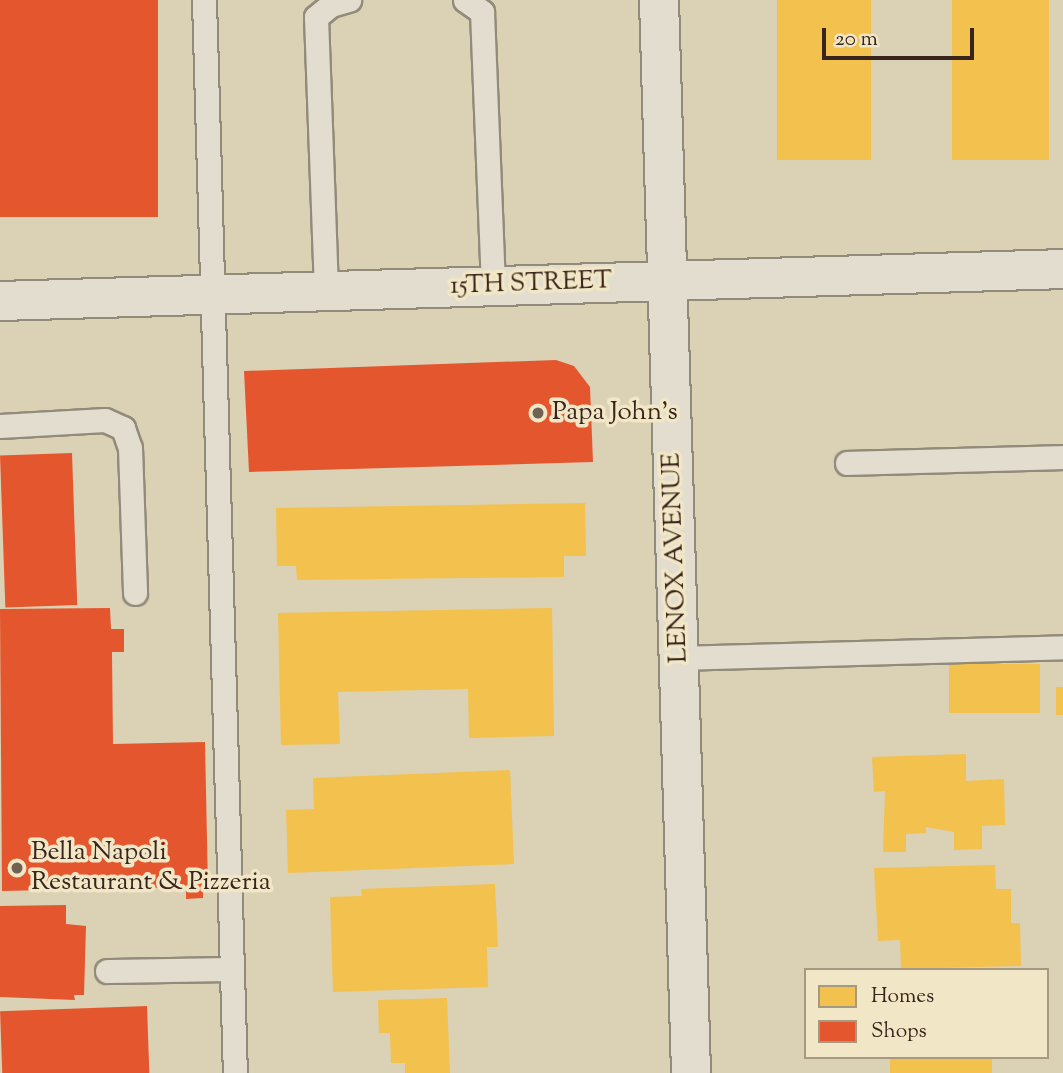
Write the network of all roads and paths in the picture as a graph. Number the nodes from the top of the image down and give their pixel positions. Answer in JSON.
{"nodes":[{"id":1,"x":204,"y":0,"type":"edge"},
{"id":2,"x":349,"y":0,"type":"edge"},
{"id":3,"x":465,"y":0,"type":"edge"},
{"id":4,"x":659,"y":0,"type":"edge"},
{"id":5,"x":1063,"y":269,"type":"edge"},
{"id":6,"x":667,"y":280,"type":"junction"},
{"id":7,"x":493,"y":285,"type":"junction"},
{"id":8,"x":326,"y":290,"type":"junction"},
{"id":9,"x":213,"y":293,"type":"junction"},
{"id":10,"x":0,"y":301,"type":"edge"},
{"id":11,"x":0,"y":426,"type":"edge"},
{"id":12,"x":1063,"y":457,"type":"edge"},
{"id":13,"x":847,"y":463,"type":"dead end"},
{"id":14,"x":135,"y":593,"type":"dead end"},
{"id":15,"x":1063,"y":647,"type":"edge"},
{"id":16,"x":679,"y":658,"type":"junction"},
{"id":17,"x":232,"y":969,"type":"junction"},
{"id":18,"x":107,"y":971,"type":"dead end"},
{"id":19,"x":235,"y":1073,"type":"edge"},
{"id":20,"x":691,"y":1073,"type":"edge"}],
"edges":[{"from":1,"to":9,"type":"lane"},
{"from":2,"to":8,"type":"lane"},
{"from":3,"to":7,"type":"lane"},
{"from":4,"to":6,"type":"street","name":"LENOX AVENUE"},
{"from":5,"to":6,"type":"street","name":"15TH STREET"},
{"from":6,"to":7,"type":"street","name":"15TH STREET"},
{"from":6,"to":16,"type":"street","name":"LENOX AVENUE"},
{"from":7,"to":8,"type":"street","name":"15TH STREET"},
{"from":8,"to":9,"type":"street","name":"15TH STREET"},
{"from":9,"to":10,"type":"street","name":"15TH STREET"},
{"from":9,"to":17,"type":"lane"},
{"from":11,"to":14,"type":"lane"},
{"from":12,"to":13,"type":"lane"},
{"from":15,"to":16,"type":"lane"},
{"from":16,"to":20,"type":"street","name":"LENOX AVENUE"},
{"from":17,"to":18,"type":"lane"},
{"from":17,"to":19,"type":"lane"}]}
